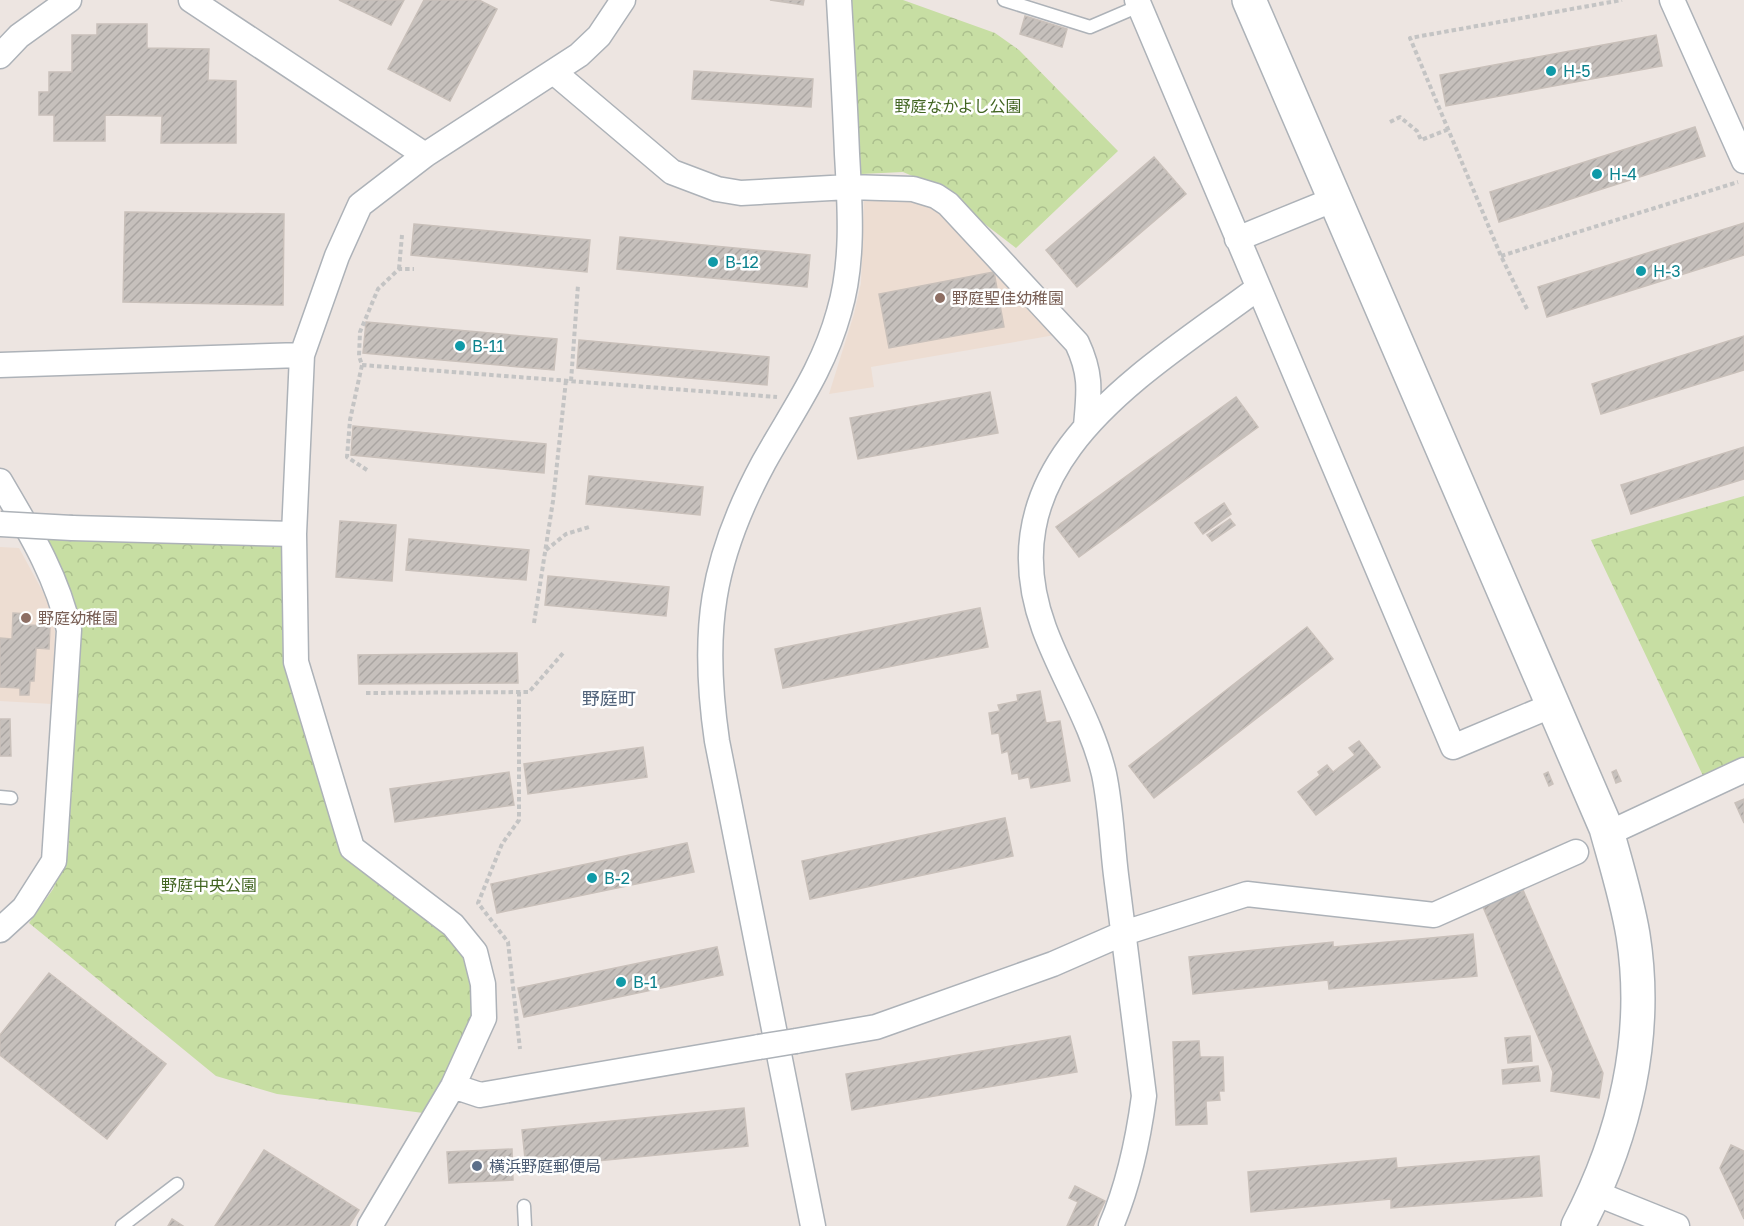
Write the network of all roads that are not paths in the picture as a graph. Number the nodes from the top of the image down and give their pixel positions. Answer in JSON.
{"nodes":[{"id":1,"x":69,"y":0,"type":"edge"},
{"id":2,"x":191,"y":0,"type":"edge"},
{"id":3,"x":623,"y":0,"type":"edge"},
{"id":4,"x":838,"y":0,"type":"edge"},
{"id":5,"x":1004,"y":0,"type":"edge"},
{"id":6,"x":1249,"y":0,"type":"edge"},
{"id":7,"x":1672,"y":0,"type":"edge"},
{"id":8,"x":1138,"y":3,"type":"edge"},
{"id":9,"x":0,"y":56,"type":"edge"},
{"id":10,"x":555,"y":73,"type":"junction"},
{"id":11,"x":425,"y":155,"type":"junction"},
{"id":12,"x":1744,"y":161,"type":"edge"},
{"id":13,"x":849,"y":187,"type":"junction"},
{"id":14,"x":1335,"y":199,"type":"junction"},
{"id":15,"x":1237,"y":239,"type":"junction"},
{"id":16,"x":1258,"y":288,"type":"junction"},
{"id":17,"x":303,"y":355,"type":"junction"},
{"id":18,"x":0,"y":365,"type":"edge"},
{"id":19,"x":1086,"y":426,"type":"junction"},
{"id":20,"x":0,"y":482,"type":"edge"},
{"id":21,"x":0,"y":524,"type":"edge"},
{"id":22,"x":294,"y":534,"type":"junction"},
{"id":23,"x":1553,"y":705,"type":"junction"},
{"id":24,"x":1744,"y":771,"type":"edge"},
{"id":25,"x":1607,"y":834,"type":"junction"},
{"id":26,"x":1576,"y":852,"type":"dead end"},
{"id":27,"x":0,"y":930,"type":"edge"},
{"id":28,"x":1124,"y":933,"type":"junction"},
{"id":29,"x":453,"y":1086,"type":"junction"},
{"id":30,"x":177,"y":1184,"type":"dead end"},
{"id":31,"x":1595,"y":1193,"type":"junction"},
{"id":32,"x":524,"y":1206,"type":"dead end"},
{"id":33,"x":123,"y":1226,"type":"edge"},
{"id":34,"x":370,"y":1226,"type":"edge"},
{"id":35,"x":525,"y":1226,"type":"edge"},
{"id":36,"x":813,"y":1226,"type":"edge"},
{"id":37,"x":1111,"y":1226,"type":"edge"},
{"id":38,"x":1578,"y":1226,"type":"edge"},
{"id":39,"x":1677,"y":1226,"type":"edge"}],
"edges":[{"from":1,"to":9,"type":"street"},
{"from":2,"to":11,"type":"street"},
{"from":3,"to":10,"type":"street"},
{"from":4,"to":13,"type":"street"},
{"from":5,"to":8,"type":"lane"},
{"from":6,"to":14,"type":"street"},
{"from":7,"to":12,"type":"street"},
{"from":8,"to":15,"type":"street"},
{"from":10,"to":11,"type":"street"},
{"from":10,"to":13,"type":"street"},
{"from":11,"to":17,"type":"street"},
{"from":13,"to":19,"type":"street"},
{"from":13,"to":36,"type":"street"},
{"from":14,"to":15,"type":"street"},
{"from":14,"to":23,"type":"street"},
{"from":15,"to":16,"type":"street"},
{"from":16,"to":19,"type":"street"},
{"from":16,"to":23,"type":"street"},
{"from":17,"to":18,"type":"street"},
{"from":17,"to":22,"type":"street"},
{"from":19,"to":28,"type":"street"},
{"from":20,"to":27,"type":"street"},
{"from":21,"to":22,"type":"street","bridge":true},
{"from":22,"to":29,"type":"street"},
{"from":23,"to":25,"type":"street"},
{"from":24,"to":25,"type":"street"},
{"from":25,"to":31,"type":"street"},
{"from":26,"to":28,"type":"street"},
{"from":28,"to":29,"type":"street","bridge":true},
{"from":28,"to":37,"type":"street"},
{"from":29,"to":34,"type":"street"},
{"from":30,"to":33,"type":"lane"},
{"from":31,"to":38,"type":"street"},
{"from":31,"to":39,"type":"street"},
{"from":32,"to":35,"type":"lane"}]}
